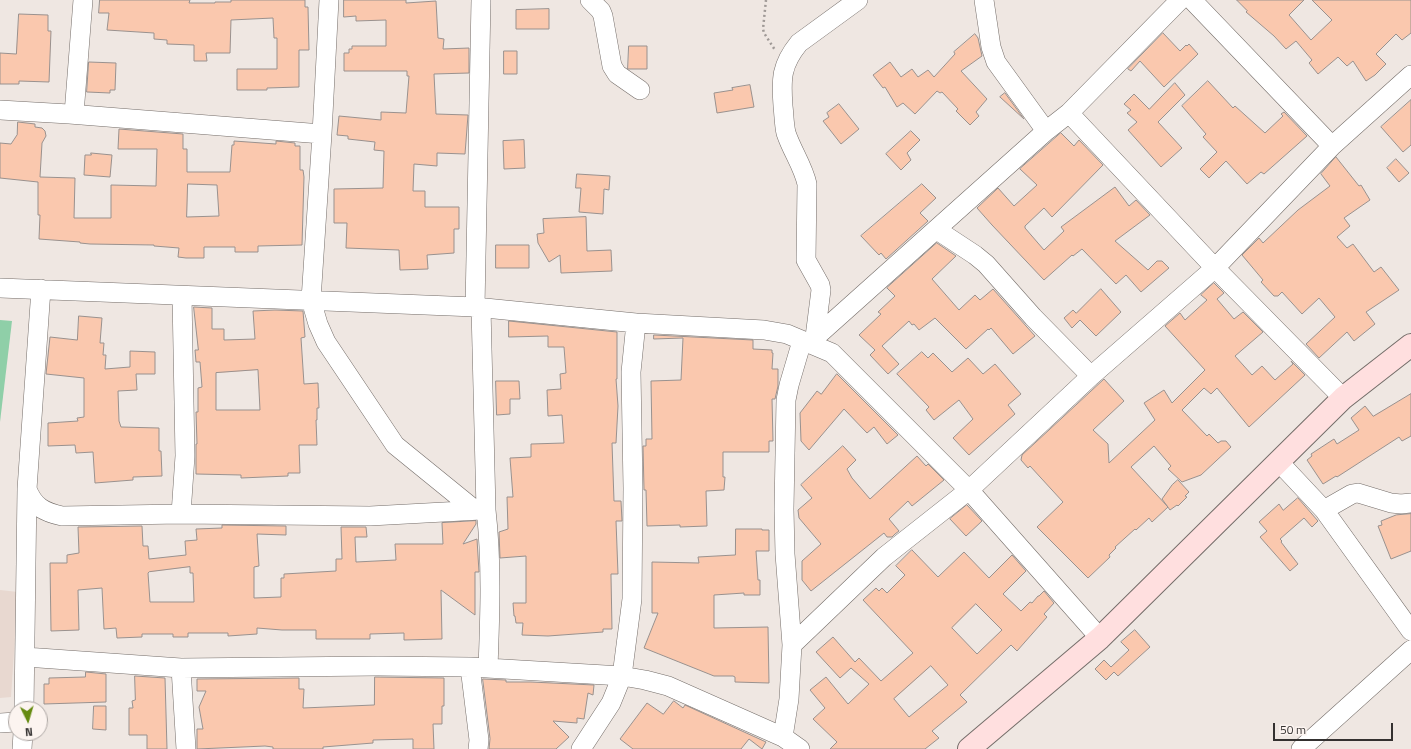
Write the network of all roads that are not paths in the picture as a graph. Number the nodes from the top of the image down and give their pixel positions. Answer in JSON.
{"nodes":[{"id":1,"x":83,"y":0,"type":"edge"},
{"id":2,"x":328,"y":0,"type":"edge"},
{"id":3,"x":481,"y":0,"type":"edge"},
{"id":4,"x":590,"y":0,"type":"edge"},
{"id":5,"x":858,"y":0,"type":"edge"},
{"id":6,"x":984,"y":0,"type":"edge"},
{"id":7,"x":1180,"y":0,"type":"edge"},
{"id":8,"x":1192,"y":0,"type":"edge"},
{"id":9,"x":1411,"y":75,"type":"edge"},
{"id":10,"x":640,"y":90,"type":"dead end"},
{"id":11,"x":0,"y":110,"type":"edge"},
{"id":12,"x":1069,"y":113,"type":"junction"},
{"id":13,"x":74,"y":114,"type":"junction"},
{"id":14,"x":1046,"y":132,"type":"junction"},
{"id":15,"x":322,"y":134,"type":"junction"},
{"id":16,"x":1332,"y":146,"type":"junction"},
{"id":17,"x":937,"y":230,"type":"junction"},
{"id":18,"x":1215,"y":268,"type":"junction"},
{"id":19,"x":0,"y":288,"type":"edge"},
{"id":20,"x":41,"y":290,"type":"junction"},
{"id":21,"x":182,"y":296,"type":"junction"},
{"id":22,"x":311,"y":300,"type":"junction"},
{"id":23,"x":478,"y":307,"type":"junction"},
{"id":24,"x":636,"y":323,"type":"junction"},
{"id":25,"x":809,"y":340,"type":"junction"},
{"id":26,"x":1411,"y":345,"type":"edge"},
{"id":27,"x":1090,"y":376,"type":"junction"},
{"id":28,"x":1343,"y":398,"type":"junction"},
{"id":29,"x":1278,"y":461,"type":"junction"},
{"id":30,"x":27,"y":489,"type":"junction"},
{"id":31,"x":969,"y":490,"type":"junction"},
{"id":32,"x":1411,"y":503,"type":"edge"},
{"id":33,"x":481,"y":510,"type":"junction"},
{"id":34,"x":1324,"y":510,"type":"junction"},
{"id":35,"x":181,"y":514,"type":"junction"},
{"id":36,"x":1411,"y":631,"type":"edge"},
{"id":37,"x":1100,"y":638,"type":"junction"},
{"id":38,"x":792,"y":645,"type":"junction"},
{"id":39,"x":1411,"y":650,"type":"edge"},
{"id":40,"x":25,"y":657,"type":"junction"},
{"id":41,"x":181,"y":668,"type":"junction"},
{"id":42,"x":479,"y":668,"type":"junction"},
{"id":43,"x":622,"y":676,"type":"junction"},
{"id":44,"x":24,"y":701,"type":"edge"},
{"id":45,"x":793,"y":745,"type":"edge"},
{"id":46,"x":186,"y":749,"type":"edge"},
{"id":47,"x":478,"y":749,"type":"edge"},
{"id":48,"x":581,"y":749,"type":"edge"},
{"id":49,"x":969,"y":749,"type":"edge"},
{"id":50,"x":1302,"y":749,"type":"edge"}],
"edges":[{"from":1,"to":13,"type":"street"},
{"from":2,"to":15,"type":"street"},
{"from":3,"to":23,"type":"street"},
{"from":4,"to":10,"type":"street"},
{"from":5,"to":25,"type":"street"},
{"from":6,"to":14,"type":"street"},
{"from":7,"to":12,"type":"street"},
{"from":8,"to":16,"type":"street"},
{"from":9,"to":16,"type":"street"},
{"from":11,"to":13,"type":"street"},
{"from":12,"to":14,"type":"street"},
{"from":12,"to":18,"type":"street"},
{"from":13,"to":15,"type":"street"},
{"from":14,"to":17,"type":"street"},
{"from":15,"to":22,"type":"street"},
{"from":16,"to":18,"type":"street"},
{"from":17,"to":25,"type":"street"},
{"from":17,"to":27,"type":"street"},
{"from":18,"to":27,"type":"street"},
{"from":18,"to":28,"type":"street"},
{"from":19,"to":20,"type":"street"},
{"from":20,"to":21,"type":"street"},
{"from":20,"to":30,"type":"street"},
{"from":21,"to":22,"type":"street"},
{"from":21,"to":35,"type":"street"},
{"from":22,"to":23,"type":"street"},
{"from":22,"to":33,"type":"street"},
{"from":23,"to":24,"type":"street"},
{"from":23,"to":33,"type":"street"},
{"from":24,"to":25,"type":"street"},
{"from":24,"to":43,"type":"street"},
{"from":25,"to":31,"type":"street"},
{"from":25,"to":38,"type":"street"},
{"from":26,"to":28,"type":"main road"},
{"from":27,"to":31,"type":"street"},
{"from":28,"to":29,"type":"main road"},
{"from":29,"to":34,"type":"street"},
{"from":29,"to":37,"type":"main road"},
{"from":30,"to":35,"type":"street"},
{"from":30,"to":40,"type":"street"},
{"from":31,"to":37,"type":"street"},
{"from":31,"to":38,"type":"street"},
{"from":32,"to":34,"type":"street"},
{"from":33,"to":35,"type":"street"},
{"from":33,"to":42,"type":"street"},
{"from":34,"to":36,"type":"street"},
{"from":37,"to":49,"type":"main road"},
{"from":38,"to":45,"type":"street"},
{"from":39,"to":50,"type":"street"},
{"from":40,"to":41,"type":"street"},
{"from":40,"to":44,"type":"street"},
{"from":41,"to":42,"type":"street"},
{"from":41,"to":46,"type":"street"},
{"from":42,"to":43,"type":"street"},
{"from":42,"to":47,"type":"street"},
{"from":43,"to":45,"type":"street"},
{"from":43,"to":48,"type":"street"}]}
